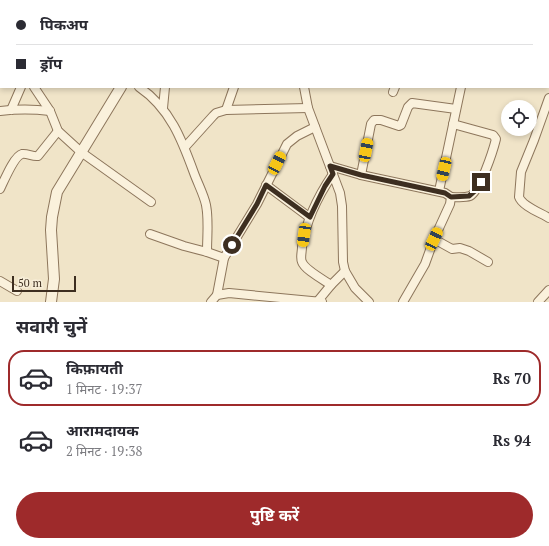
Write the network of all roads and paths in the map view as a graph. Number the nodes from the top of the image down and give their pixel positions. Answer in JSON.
{"nodes":[{"id":1,"x":21,"y":88,"type":"edge"},
{"id":2,"x":35,"y":88,"type":"edge"},
{"id":3,"x":120,"y":88,"type":"edge"},
{"id":4,"x":140,"y":88,"type":"edge"},
{"id":5,"x":165,"y":88,"type":"edge"},
{"id":6,"x":234,"y":88,"type":"edge"},
{"id":7,"x":304,"y":88,"type":"edge"},
{"id":8,"x":461,"y":88,"type":"edge"},
{"id":9,"x":549,"y":98,"type":"edge"},
{"id":10,"x":163,"y":108,"type":"junction"},
{"id":11,"x":308,"y":108,"type":"junction"},
{"id":12,"x":456,"y":109,"type":"junction"},
{"id":13,"x":11,"y":110,"type":"junction"},
{"id":14,"x":226,"y":110,"type":"junction"},
{"id":15,"x":0,"y":111,"type":"edge"},
{"id":16,"x":50,"y":111,"type":"junction"},
{"id":17,"x":453,"y":124,"type":"junction"},
{"id":18,"x":315,"y":127,"type":"junction"},
{"id":19,"x":58,"y":131,"type":"junction"},
{"id":20,"x":185,"y":147,"type":"junction"},
{"id":21,"x":81,"y":152,"type":"junction"},
{"id":22,"x":331,"y":170,"type":"junction"},
{"id":23,"x":361,"y":175,"type":"junction"},
{"id":24,"x":266,"y":185,"type":"junction"},
{"id":25,"x":0,"y":188,"type":"edge"},
{"id":26,"x":439,"y":191,"type":"junction"},
{"id":27,"x":451,"y":197,"type":"junction"},
{"id":28,"x":151,"y":202,"type":"dead end"},
{"id":29,"x":310,"y":217,"type":"junction"},
{"id":30,"x":549,"y":218,"type":"edge"},
{"id":31,"x":150,"y":234,"type":"dead end"},
{"id":32,"x":434,"y":239,"type":"junction"},
{"id":33,"x":207,"y":252,"type":"junction"},
{"id":34,"x":224,"y":258,"type":"junction"},
{"id":35,"x":488,"y":262,"type":"dead end"},
{"id":36,"x":345,"y":271,"type":"junction"},
{"id":37,"x":0,"y":281,"type":"edge"},
{"id":38,"x":331,"y":285,"type":"junction"},
{"id":39,"x":549,"y":290,"type":"edge"},
{"id":40,"x":17,"y":291,"type":"dead end"},
{"id":41,"x":217,"y":295,"type":"junction"},
{"id":42,"x":51,"y":302,"type":"edge"},
{"id":43,"x":211,"y":302,"type":"edge"},
{"id":44,"x":319,"y":302,"type":"edge"},
{"id":45,"x":369,"y":302,"type":"edge"},
{"id":46,"x":403,"y":302,"type":"edge"},
{"id":47,"x":538,"y":302,"type":"edge"}],
"edges":[{"from":1,"to":13,"type":"street"},
{"from":2,"to":16,"type":"street"},
{"from":3,"to":21,"type":"street"},
{"from":4,"to":10,"type":"street"},
{"from":5,"to":10,"type":"street"},
{"from":6,"to":14,"type":"street"},
{"from":7,"to":11,"type":"street"},
{"from":8,"to":12,"type":"street"},
{"from":9,"to":30,"type":"street"},
{"from":10,"to":20,"type":"street"},
{"from":11,"to":14,"type":"street"},
{"from":11,"to":18,"type":"street"},
{"from":12,"to":17,"type":"street"},
{"from":12,"to":23,"type":"street"},
{"from":13,"to":15,"type":"street"},
{"from":13,"to":16,"type":"street"},
{"from":14,"to":20,"type":"street"},
{"from":16,"to":19,"type":"street"},
{"from":17,"to":26,"type":"street"},
{"from":17,"to":27,"type":"street"},
{"from":18,"to":22,"type":"street"},
{"from":18,"to":24,"type":"street"},
{"from":19,"to":21,"type":"street"},
{"from":19,"to":25,"type":"street"},
{"from":20,"to":33,"type":"street"},
{"from":21,"to":28,"type":"street"},
{"from":21,"to":42,"type":"street"},
{"from":22,"to":23,"type":"street"},
{"from":22,"to":29,"type":"street"},
{"from":22,"to":36,"type":"street"},
{"from":23,"to":26,"type":"street"},
{"from":24,"to":29,"type":"street"},
{"from":24,"to":34,"type":"street"},
{"from":26,"to":27,"type":"street"},
{"from":27,"to":32,"type":"street"},
{"from":29,"to":38,"type":"street"},
{"from":31,"to":33,"type":"street"},
{"from":32,"to":35,"type":"street"},
{"from":32,"to":46,"type":"street"},
{"from":33,"to":34,"type":"street"},
{"from":34,"to":41,"type":"street"},
{"from":36,"to":38,"type":"street"},
{"from":36,"to":45,"type":"street"},
{"from":37,"to":40,"type":"street"},
{"from":38,"to":44,"type":"street"},
{"from":39,"to":47,"type":"street"},
{"from":41,"to":43,"type":"street"},
{"from":41,"to":44,"type":"street"}]}
